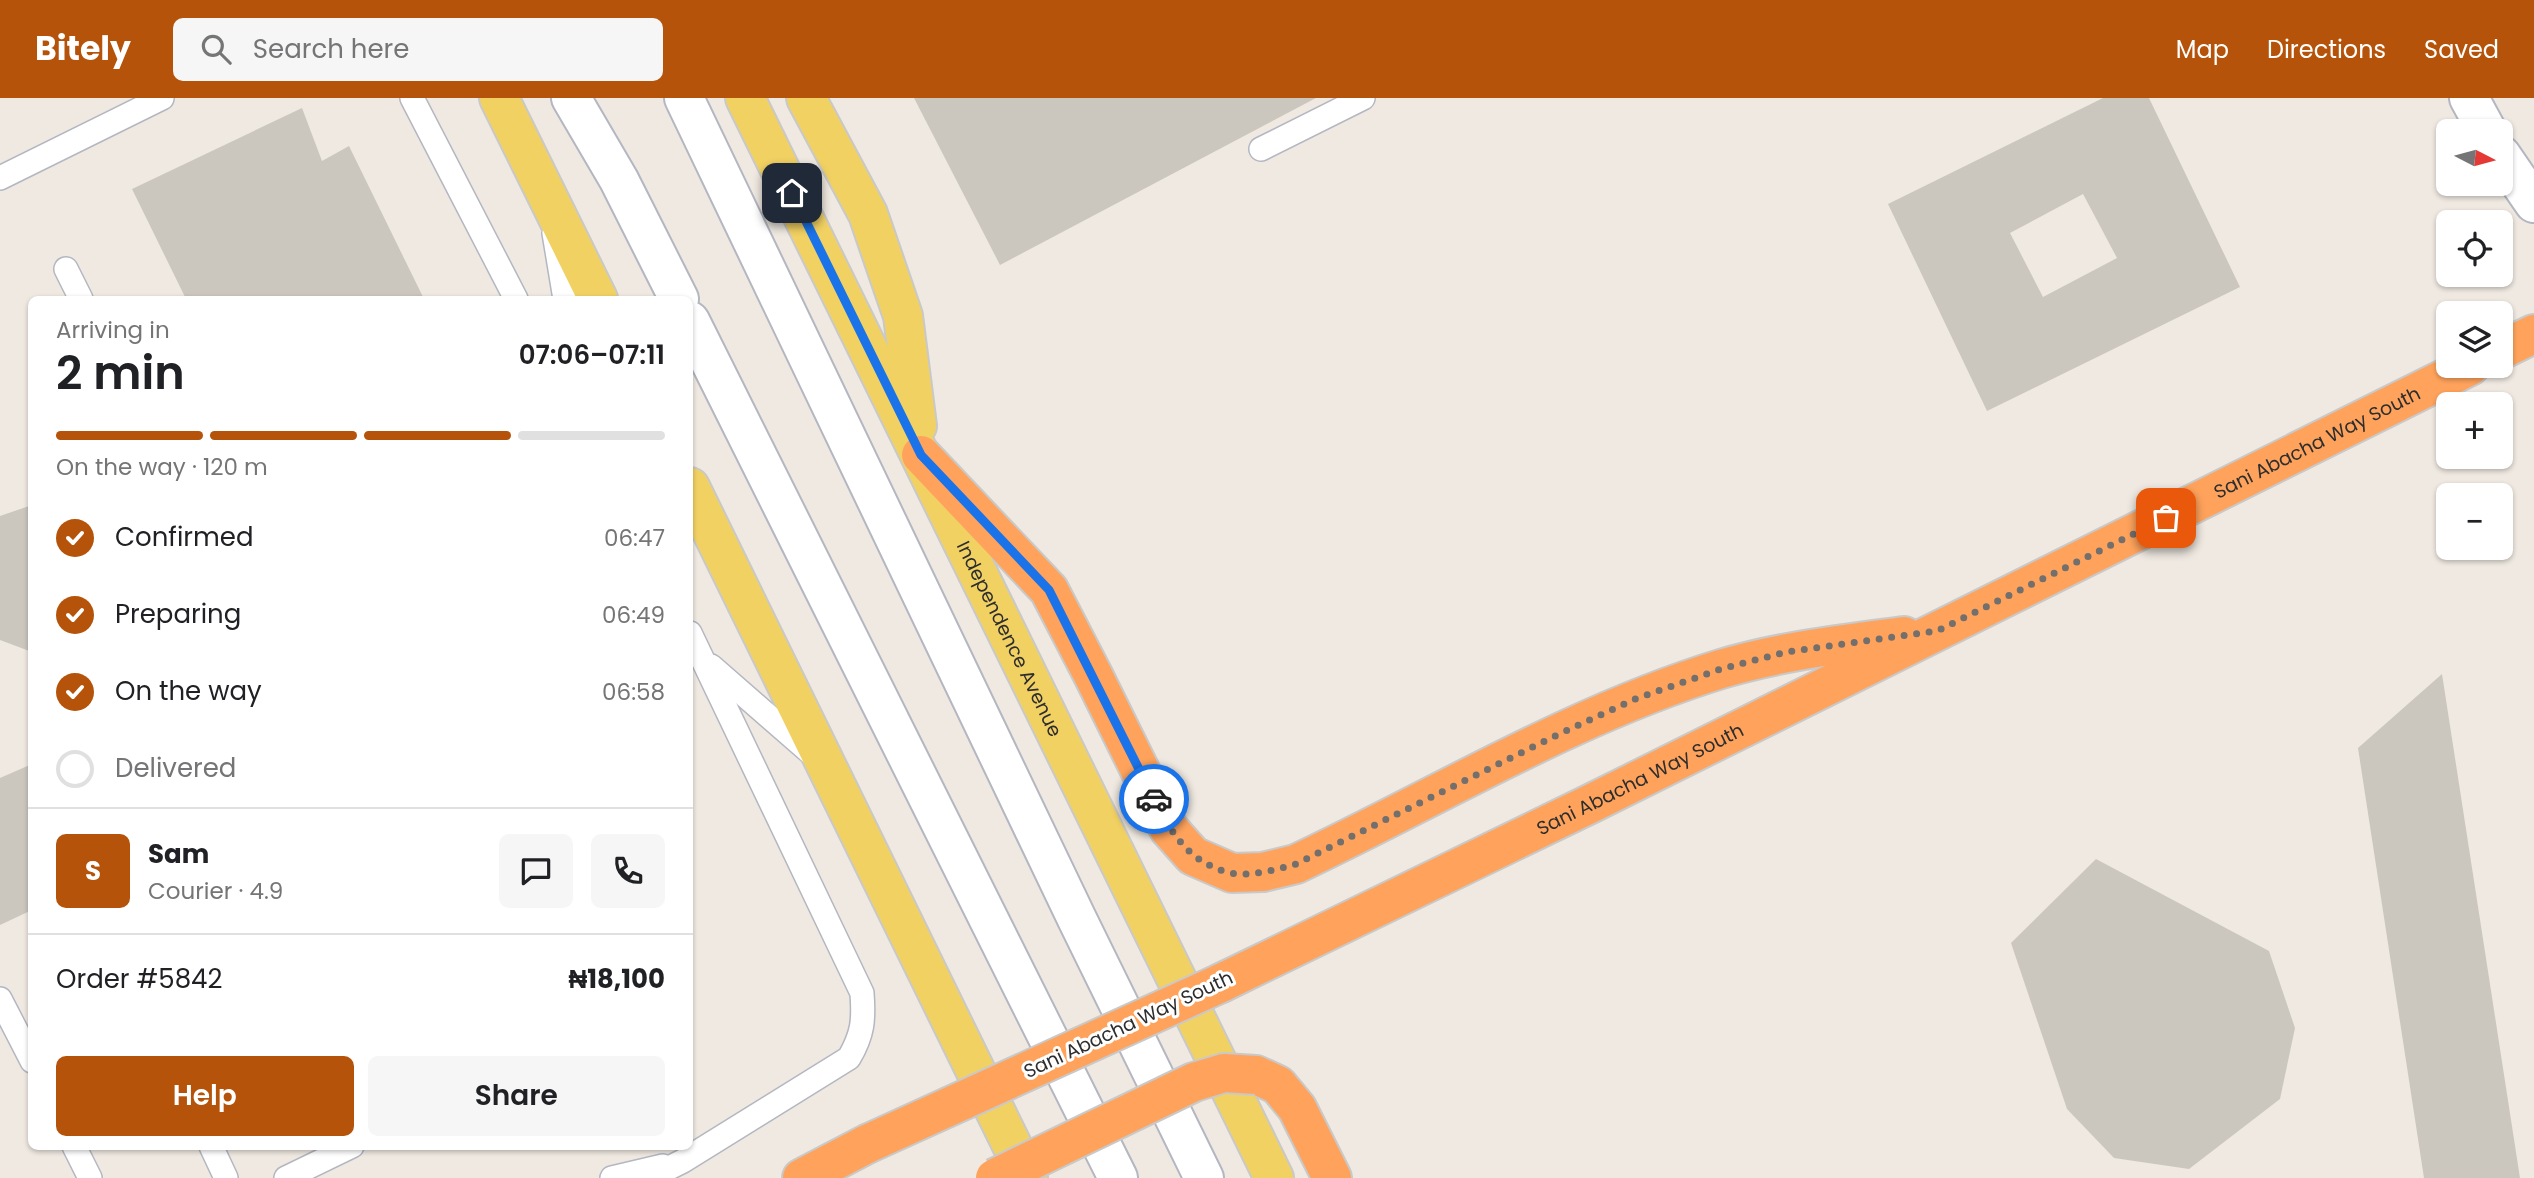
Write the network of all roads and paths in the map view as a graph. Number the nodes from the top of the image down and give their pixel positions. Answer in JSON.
{"nodes":[{"id":1,"x":162,"y":98,"type":"edge"},
{"id":2,"x":412,"y":98,"type":"edge"},
{"id":3,"x":499,"y":98,"type":"edge"},
{"id":4,"x":571,"y":98,"type":"edge"},
{"id":5,"x":684,"y":98,"type":"edge"},
{"id":6,"x":745,"y":98,"type":"edge"},
{"id":7,"x":806,"y":98,"type":"edge"},
{"id":8,"x":1363,"y":98,"type":"edge"},
{"id":9,"x":2469,"y":98,"type":"edge"},
{"id":10,"x":2480,"y":119,"type":"edge"},
{"id":11,"x":1261,"y":149,"type":"dead end"},
{"id":12,"x":2513,"y":172,"type":"edge"},
{"id":13,"x":0,"y":178,"type":"edge"},
{"id":14,"x":548,"y":199,"type":"junction"},
{"id":15,"x":2534,"y":203,"type":"edge"},
{"id":16,"x":66,"y":269,"type":"dead end"},
{"id":17,"x":80,"y":296,"type":"edge"},
{"id":18,"x":514,"y":296,"type":"edge"},
{"id":19,"x":564,"y":296,"type":"edge"},
{"id":20,"x":596,"y":296,"type":"edge"},
{"id":21,"x":677,"y":296,"type":"edge"},
{"id":22,"x":693,"y":327,"type":"edge"},
{"id":23,"x":2534,"y":334,"type":"edge"},
{"id":24,"x":2513,"y":345,"type":"edge"},
{"id":25,"x":2446,"y":378,"type":"edge"},
{"id":26,"x":921,"y":455,"type":"junction"},
{"id":27,"x":693,"y":493,"type":"edge"},
{"id":28,"x":1937,"y":631,"type":"junction"},
{"id":29,"x":693,"y":639,"type":"edge"},
{"id":30,"x":703,"y":659,"type":"junction"},
{"id":31,"x":827,"y":768,"type":"junction"},
{"id":32,"x":0,"y":999,"type":"edge"},
{"id":33,"x":28,"y":1053,"type":"edge"},
{"id":34,"x":76,"y":1150,"type":"edge"},
{"id":35,"x":213,"y":1150,"type":"edge"},
{"id":36,"x":343,"y":1150,"type":"edge"},
{"id":37,"x":683,"y":1161,"type":"junction"},
{"id":38,"x":90,"y":1178,"type":"edge"},
{"id":39,"x":226,"y":1178,"type":"edge"},
{"id":40,"x":286,"y":1178,"type":"edge"},
{"id":41,"x":612,"y":1178,"type":"edge"},
{"id":42,"x":649,"y":1178,"type":"edge"},
{"id":43,"x":802,"y":1178,"type":"edge"},
{"id":44,"x":995,"y":1178,"type":"edge"},
{"id":45,"x":1028,"y":1178,"type":"edge"},
{"id":46,"x":1118,"y":1178,"type":"edge"},
{"id":47,"x":1204,"y":1178,"type":"edge"},
{"id":48,"x":1274,"y":1178,"type":"edge"},
{"id":49,"x":1332,"y":1178,"type":"edge"}],
"edges":[{"from":1,"to":13,"type":"lane"},
{"from":2,"to":18,"type":"lane"},
{"from":3,"to":14,"type":"main road"},
{"from":4,"to":21,"type":"main road"},
{"from":5,"to":47,"type":"main road"},
{"from":6,"to":26,"type":"main road","name":"Independence Avenue"},
{"from":7,"to":26,"type":"main road"},
{"from":8,"to":11,"type":"lane"},
{"from":9,"to":10,"type":"main road"},
{"from":12,"to":15,"type":"main road"},
{"from":14,"to":19,"type":"lane"},
{"from":14,"to":20,"type":"main road"},
{"from":16,"to":17,"type":"lane"},
{"from":22,"to":46,"type":"main road"},
{"from":23,"to":24,"type":"highway"},
{"from":25,"to":28,"type":"highway","name":"Sani Abacha Way South"},
{"from":26,"to":28,"type":"highway"},
{"from":26,"to":48,"type":"main road","name":"Independence Avenue"},
{"from":27,"to":31,"type":"main road"},
{"from":28,"to":43,"type":"highway","name":"Sani Abacha Way South","bridge":true},
{"from":29,"to":30,"type":"lane"},
{"from":30,"to":31,"type":"lane"},
{"from":30,"to":37,"type":"lane"},
{"from":31,"to":45,"type":"main road"},
{"from":32,"to":33,"type":"lane"},
{"from":34,"to":38,"type":"lane"},
{"from":35,"to":39,"type":"lane"},
{"from":36,"to":40,"type":"lane"},
{"from":37,"to":41,"type":"lane"},
{"from":37,"to":42,"type":"lane"},
{"from":44,"to":49,"type":"highway","bridge":true}]}
